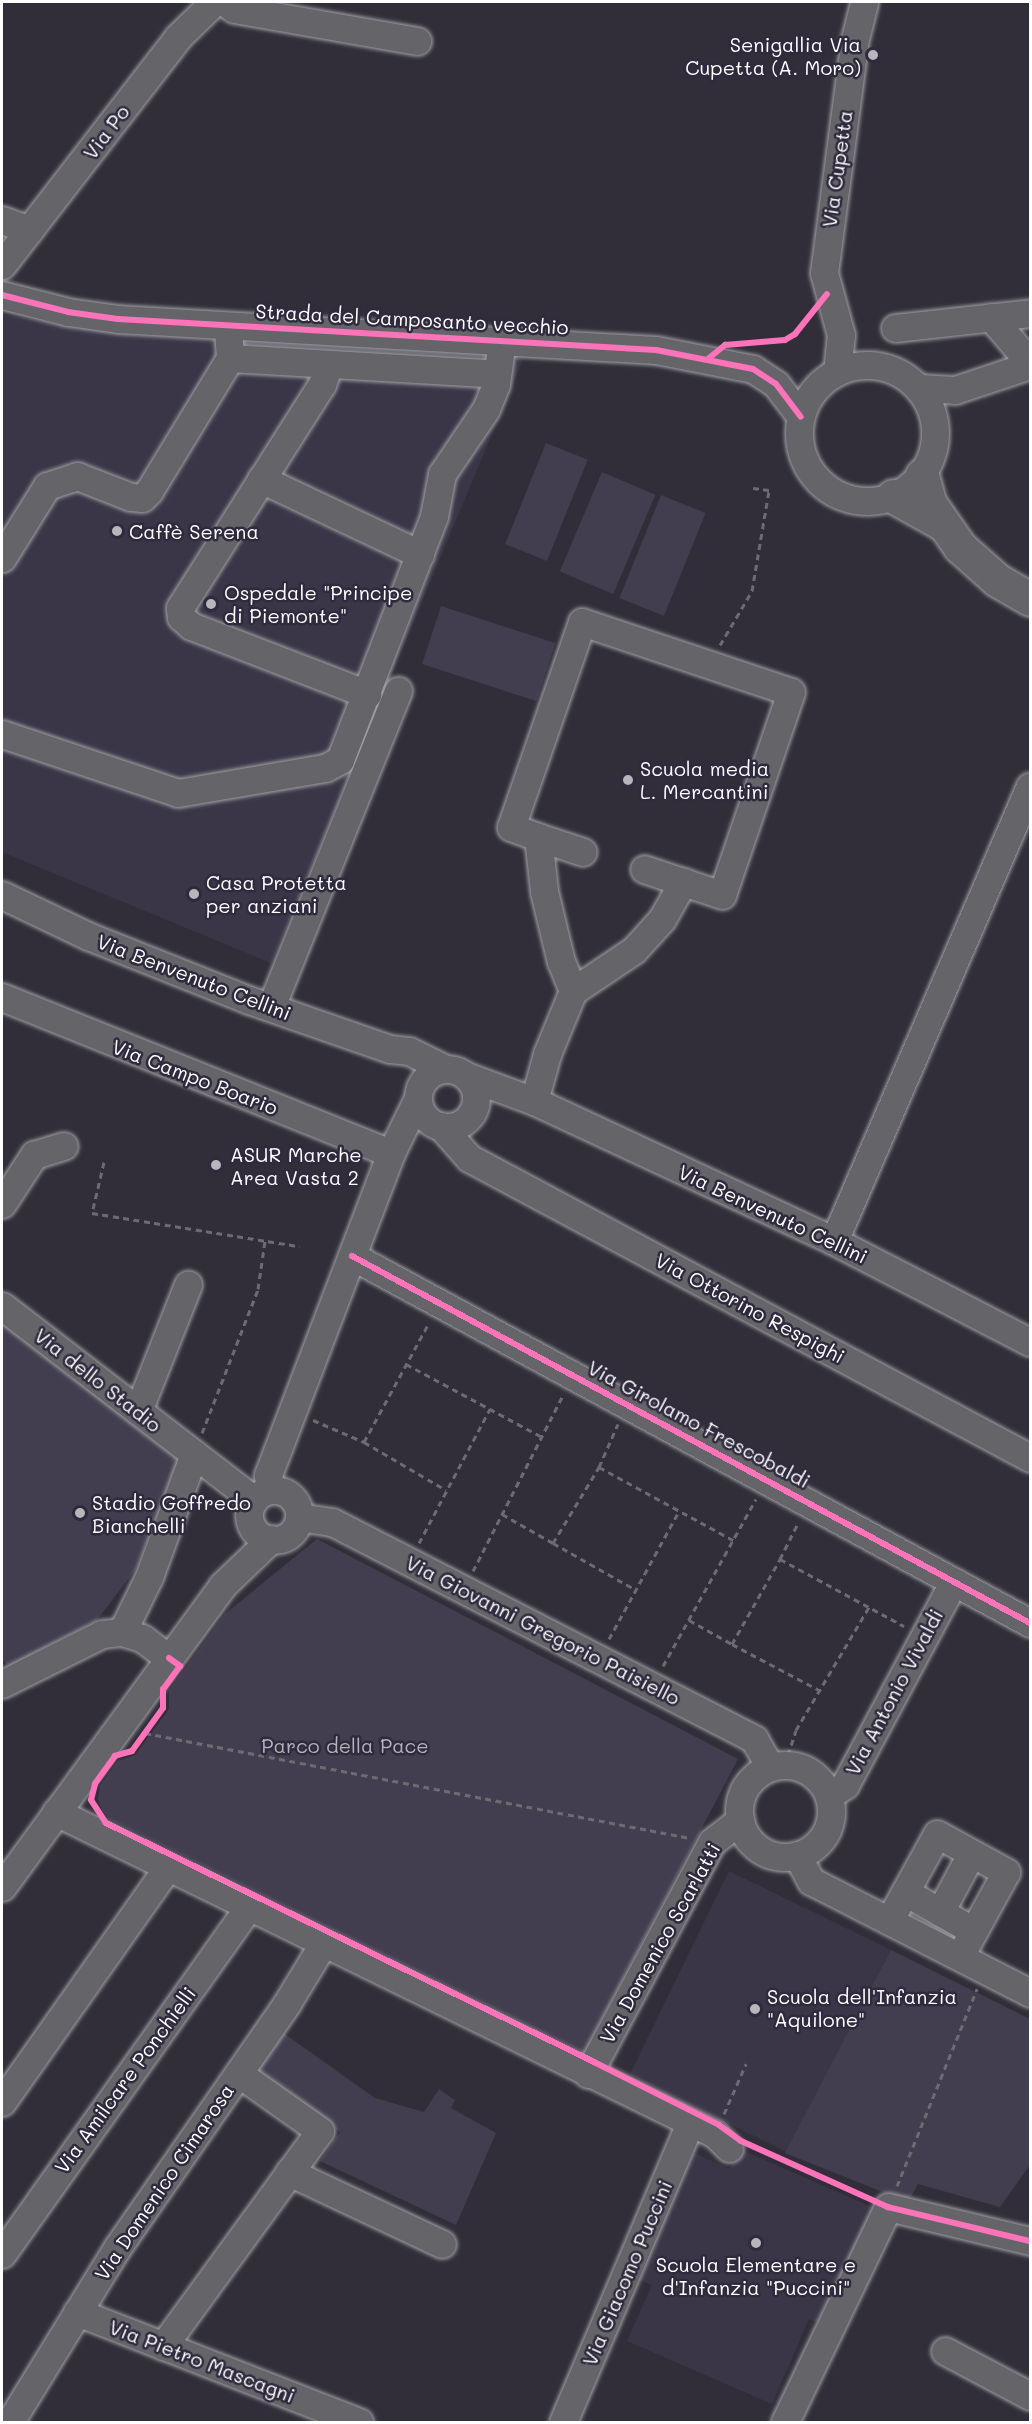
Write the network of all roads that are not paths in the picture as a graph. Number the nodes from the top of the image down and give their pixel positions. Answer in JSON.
{"nodes":[{"id":1,"x":213,"y":2,"type":"edge"},
{"id":2,"x":225,"y":2,"type":"edge"},
{"id":3,"x":864,"y":2,"type":"edge"},
{"id":4,"x":417,"y":41,"type":"dead end"},
{"id":5,"x":2,"y":220,"type":"edge"},
{"id":6,"x":29,"y":230,"type":"junction"},
{"id":7,"x":2,"y":265,"type":"edge"},
{"id":8,"x":2,"y":295,"type":"edge"},
{"id":9,"x":1030,"y":312,"type":"edge"},
{"id":10,"x":991,"y":317,"type":"junction"},
{"id":11,"x":228,"y":326,"type":"junction"},
{"id":12,"x":896,"y":328,"type":"dead end"},
{"id":13,"x":841,"y":335,"type":"junction"},
{"id":14,"x":502,"y":341,"type":"junction"},
{"id":15,"x":230,"y":358,"type":"junction"},
{"id":16,"x":867,"y":364,"type":"junction"},
{"id":17,"x":1030,"y":364,"type":"edge"},
{"id":18,"x":328,"y":367,"type":"junction"},
{"id":19,"x":837,"y":372,"type":"junction"},
{"id":20,"x":497,"y":374,"type":"junction"},
{"id":21,"x":776,"y":384,"type":"junction"},
{"id":22,"x":974,"y":385,"type":"junction"},
{"id":23,"x":919,"y":388,"type":"junction"},
{"id":24,"x":814,"y":390,"type":"junction"},
{"id":25,"x":801,"y":417,"type":"junction"},
{"id":26,"x":935,"y":420,"type":"junction"},
{"id":27,"x":921,"y":475,"type":"junction"},
{"id":28,"x":261,"y":479,"type":"junction"},
{"id":29,"x":893,"y":496,"type":"junction"},
{"id":30,"x":941,"y":523,"type":"junction"},
{"id":31,"x":12,"y":531,"type":"edge"},
{"id":32,"x":420,"y":554,"type":"junction"},
{"id":33,"x":2,"y":558,"type":"edge"},
{"id":34,"x":1030,"y":599,"type":"edge"},
{"id":35,"x":398,"y":691,"type":"dead end"},
{"id":36,"x":367,"y":694,"type":"junction"},
{"id":37,"x":2,"y":734,"type":"edge"},
{"id":38,"x":1030,"y":786,"type":"edge"},
{"id":39,"x":538,"y":837,"type":"junction"},
{"id":40,"x":583,"y":852,"type":"dead end"},
{"id":41,"x":644,"y":868,"type":"dead end"},
{"id":42,"x":683,"y":882,"type":"junction"},
{"id":43,"x":2,"y":895,"type":"edge"},
{"id":44,"x":573,"y":991,"type":"junction"},
{"id":45,"x":2,"y":998,"type":"edge"},
{"id":46,"x":271,"y":1007,"type":"junction"},
{"id":47,"x":390,"y":1049,"type":"junction"},
{"id":48,"x":462,"y":1081,"type":"junction"},
{"id":49,"x":523,"y":1098,"type":"junction"},
{"id":50,"x":433,"y":1112,"type":"junction"},
{"id":51,"x":396,"y":1145,"type":"junction"},
{"id":52,"x":64,"y":1146,"type":"dead end"},
{"id":53,"x":5,"y":1192,"type":"edge"},
{"id":54,"x":834,"y":1242,"type":"junction"},
{"id":55,"x":352,"y":1256,"type":"junction"},
{"id":56,"x":188,"y":1286,"type":"dead end"},
{"id":57,"x":2,"y":1306,"type":"edge"},
{"id":58,"x":1030,"y":1342,"type":"edge"},
{"id":59,"x":138,"y":1411,"type":"junction"},
{"id":60,"x":194,"y":1454,"type":"junction"},
{"id":61,"x":1030,"y":1458,"type":"edge"},
{"id":62,"x":262,"y":1514,"type":"junction"},
{"id":63,"x":299,"y":1517,"type":"junction"},
{"id":64,"x":953,"y":1583,"type":"junction"},
{"id":65,"x":1030,"y":1623,"type":"edge"},
{"id":66,"x":122,"y":1632,"type":"junction"},
{"id":67,"x":169,"y":1658,"type":"junction"},
{"id":68,"x":3,"y":1681,"type":"edge"},
{"id":69,"x":777,"y":1766,"type":"junction"},
{"id":70,"x":829,"y":1795,"type":"junction"},
{"id":71,"x":56,"y":1812,"type":"junction"},
{"id":72,"x":740,"y":1820,"type":"junction"},
{"id":73,"x":971,"y":1854,"type":"junction"},
{"id":74,"x":796,"y":1856,"type":"junction"},
{"id":75,"x":167,"y":1868,"type":"junction"},
{"id":76,"x":2,"y":1887,"type":"edge"},
{"id":77,"x":905,"y":1892,"type":"junction"},
{"id":78,"x":249,"y":1907,"type":"junction"},
{"id":79,"x":940,"y":1912,"type":"junction"},
{"id":80,"x":889,"y":1921,"type":"junction"},
{"id":81,"x":974,"y":1931,"type":"junction"},
{"id":82,"x":323,"y":1944,"type":"junction"},
{"id":83,"x":960,"y":1956,"type":"junction"},
{"id":84,"x":1030,"y":1993,"type":"edge"},
{"id":85,"x":238,"y":2073,"type":"junction"},
{"id":86,"x":588,"y":2074,"type":"junction"},
{"id":87,"x":2,"y":2102,"type":"edge"},
{"id":88,"x":690,"y":2122,"type":"junction"},
{"id":89,"x":722,"y":2141,"type":"road end"},
{"id":90,"x":289,"y":2172,"type":"junction"},
{"id":91,"x":1030,"y":2241,"type":"edge"},
{"id":92,"x":442,"y":2244,"type":"dead end"},
{"id":93,"x":2,"y":2254,"type":"edge"},
{"id":94,"x":77,"y":2312,"type":"junction"},
{"id":95,"x":163,"y":2346,"type":"junction"},
{"id":96,"x":945,"y":2351,"type":"dead end"},
{"id":97,"x":1030,"y":2396,"type":"edge"},
{"id":98,"x":10,"y":2422,"type":"edge"},
{"id":99,"x":359,"y":2422,"type":"edge"},
{"id":100,"x":563,"y":2422,"type":"edge"},
{"id":101,"x":785,"y":2422,"type":"edge"}],
"edges":[{"from":1,"to":6,"type":"street","name":"Via Po"},
{"from":2,"to":4,"type":"street"},
{"from":3,"to":13,"type":"street","name":"Via Cupetta"},
{"from":5,"to":6,"type":"street"},
{"from":6,"to":7,"type":"street","name":"Via Po"},
{"from":8,"to":11,"type":"street","name":"Strada del Camposanto vecchio"},
{"from":9,"to":10,"type":"street"},
{"from":10,"to":12,"type":"street"},
{"from":10,"to":17,"type":"street"},
{"from":11,"to":14,"type":"street","name":"Strada del Camposanto vecchio"},
{"from":11,"to":15,"type":"street"},
{"from":13,"to":16,"type":"street","name":"Via Cupetta"},
{"from":13,"to":19,"type":"street","name":"Via Cupetta"},
{"from":14,"to":20,"type":"street"},
{"from":14,"to":21,"type":"street","name":"Strada del Camposanto vecchio"},
{"from":15,"to":18,"type":"street"},
{"from":15,"to":31,"type":"street"},
{"from":16,"to":19,"type":"street"},
{"from":16,"to":23,"type":"street"},
{"from":17,"to":22,"type":"street"},
{"from":18,"to":20,"type":"street"},
{"from":18,"to":28,"type":"street"},
{"from":19,"to":24,"type":"street"},
{"from":20,"to":32,"type":"street"},
{"from":21,"to":24,"type":"street","name":"Strada del Camposanto vecchio"},
{"from":21,"to":25,"type":"street","name":"Strada del Camposanto vecchio"},
{"from":22,"to":23,"type":"street"},
{"from":22,"to":26,"type":"street"},
{"from":23,"to":26,"type":"street"},
{"from":24,"to":25,"type":"street"},
{"from":25,"to":29,"type":"street"},
{"from":26,"to":27,"type":"street"},
{"from":27,"to":29,"type":"street"},
{"from":27,"to":30,"type":"main road"},
{"from":28,"to":32,"type":"street"},
{"from":28,"to":36,"type":"street"},
{"from":29,"to":30,"type":"main road"},
{"from":30,"to":34,"type":"main road"},
{"from":31,"to":33,"type":"street"},
{"from":32,"to":36,"type":"street"},
{"from":35,"to":46,"type":"street"},
{"from":36,"to":37,"type":"street"},
{"from":38,"to":54,"type":"street"},
{"from":39,"to":40,"type":"street"},
{"from":39,"to":42,"type":"street"},
{"from":39,"to":44,"type":"street"},
{"from":41,"to":42,"type":"street"},
{"from":42,"to":44,"type":"street"},
{"from":43,"to":46,"type":"street","name":"Via Benvenuto Cellini"},
{"from":44,"to":49,"type":"street"},
{"from":45,"to":51,"type":"street","name":"Via Campo Boario"},
{"from":46,"to":47,"type":"street","name":"Via Benvenuto Cellini"},
{"from":47,"to":48,"type":"street","name":"Via Benvenuto Cellini"},
{"from":47,"to":50,"type":"street","name":"Via Benvenuto Cellini"},
{"from":48,"to":49,"type":"street"},
{"from":48,"to":50,"type":"street"},
{"from":48,"to":50,"type":"street"},
{"from":49,"to":54,"type":"street","name":"Via Benvenuto Cellini"},
{"from":50,"to":51,"type":"street"},
{"from":50,"to":61,"type":"street","name":"Via Ottorino Respighi"},
{"from":51,"to":55,"type":"street"},
{"from":52,"to":53,"type":"street"},
{"from":54,"to":58,"type":"street","name":"Via Benvenuto Cellini"},
{"from":55,"to":62,"type":"street"},
{"from":55,"to":64,"type":"street","name":"Via Girolamo Frescobaldi"},
{"from":56,"to":59,"type":"street"},
{"from":57,"to":59,"type":"street","name":"Via dello Stadio"},
{"from":59,"to":60,"type":"street","name":"Via dello Stadio"},
{"from":60,"to":62,"type":"street","name":"Via dello Stadio"},
{"from":60,"to":66,"type":"street"},
{"from":62,"to":63,"type":"street"},
{"from":62,"to":63,"type":"street","name":"Via dello Stadio"},
{"from":62,"to":67,"type":"street"},
{"from":63,"to":69,"type":"street","name":"Via Giovanni Gregorio Paisiello"},
{"from":64,"to":65,"type":"street","name":"Via Girolamo Frescobaldi"},
{"from":64,"to":70,"type":"street","name":"Via Antonio Vivaldi"},
{"from":66,"to":67,"type":"street"},
{"from":66,"to":68,"type":"street"},
{"from":67,"to":71,"type":"street"},
{"from":69,"to":70,"type":"street"},
{"from":69,"to":72,"type":"street"},
{"from":70,"to":74,"type":"street"},
{"from":71,"to":75,"type":"street"},
{"from":71,"to":76,"type":"street"},
{"from":72,"to":74,"type":"street"},
{"from":72,"to":86,"type":"street","name":"Via Domenico Scarlatti"},
{"from":73,"to":77,"type":"street"},
{"from":73,"to":79,"type":"street"},
{"from":73,"to":81,"type":"street"},
{"from":74,"to":80,"type":"street"},
{"from":75,"to":78,"type":"street"},
{"from":75,"to":87,"type":"street"},
{"from":77,"to":79,"type":"street"},
{"from":77,"to":80,"type":"street"},
{"from":78,"to":82,"type":"street"},
{"from":78,"to":93,"type":"street","name":"Via Amilcare Ponchielli"},
{"from":79,"to":81,"type":"street"},
{"from":80,"to":83,"type":"street"},
{"from":81,"to":83,"type":"street"},
{"from":82,"to":85,"type":"street","name":"Via Domenico Cimarosa"},
{"from":82,"to":86,"type":"street"},
{"from":83,"to":84,"type":"street"},
{"from":85,"to":90,"type":"street"},
{"from":85,"to":94,"type":"street","name":"Via Domenico Cimarosa"},
{"from":86,"to":88,"type":"street"},
{"from":88,"to":89,"type":"street"},
{"from":88,"to":100,"type":"street","name":"Via Giacomo Puccini"},
{"from":90,"to":92,"type":"street"},
{"from":90,"to":95,"type":"street"},
{"from":91,"to":101,"type":"street"},
{"from":94,"to":95,"type":"street","name":"Via Pietro Mascagni"},
{"from":94,"to":98,"type":"street","name":"Via Domenico Cimarosa"},
{"from":95,"to":99,"type":"street","name":"Via Pietro Mascagni"},
{"from":96,"to":97,"type":"street"}]}
